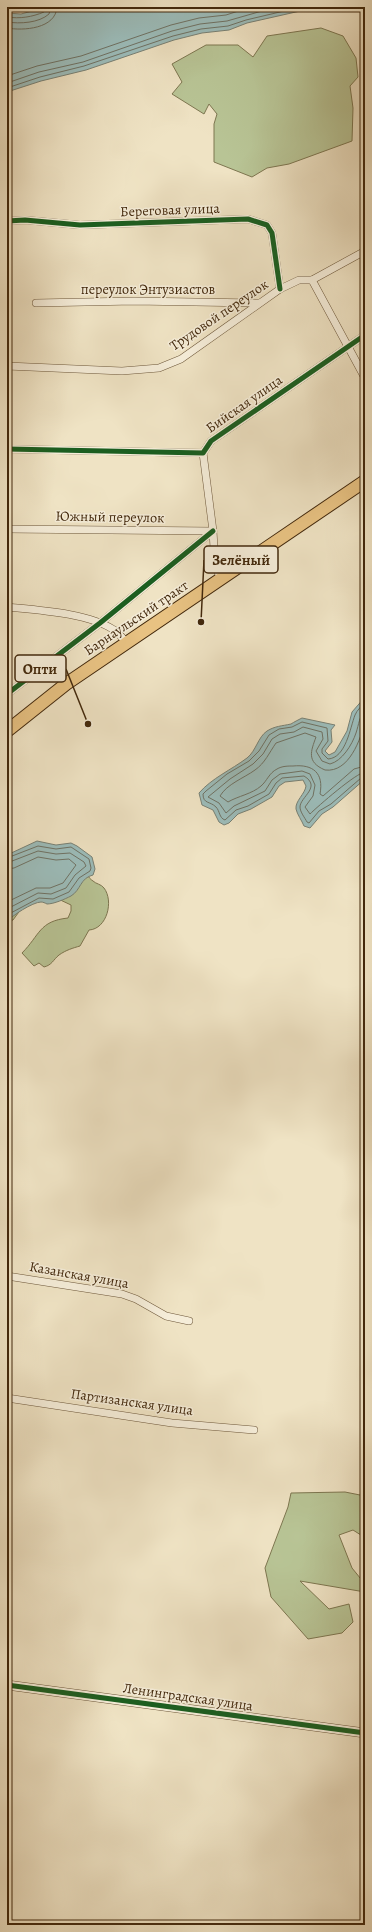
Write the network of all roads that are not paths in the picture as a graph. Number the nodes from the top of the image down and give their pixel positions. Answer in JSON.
{"nodes":[{"id":1,"x":7,"y":221,"type":"edge"},
{"id":2,"x":365,"y":251,"type":"edge"},
{"id":3,"x":312,"y":280,"type":"junction"},
{"id":4,"x":280,"y":289,"type":"junction"},
{"id":5,"x":36,"y":303,"type":"dead end"},
{"id":6,"x":259,"y":303,"type":"junction"},
{"id":7,"x":365,"y":335,"type":"edge"},
{"id":8,"x":348,"y":346,"type":"junction"},
{"id":9,"x":7,"y":366,"type":"edge"},
{"id":10,"x":365,"y":378,"type":"edge"},
{"id":11,"x":7,"y":449,"type":"edge"},
{"id":12,"x":203,"y":453,"type":"junction"},
{"id":13,"x":365,"y":481,"type":"edge"},
{"id":14,"x":7,"y":528,"type":"edge"},
{"id":15,"x":213,"y":531,"type":"junction"},
{"id":16,"x":221,"y":579,"type":"junction"},
{"id":17,"x":7,"y":607,"type":"edge"},
{"id":18,"x":100,"y":623,"type":"junction"},
{"id":19,"x":127,"y":643,"type":"junction"},
{"id":20,"x":7,"y":694,"type":"edge"},
{"id":21,"x":7,"y":731,"type":"edge"},
{"id":22,"x":7,"y":1276,"type":"edge"},
{"id":23,"x":189,"y":1321,"type":"dead end"},
{"id":24,"x":7,"y":1398,"type":"edge"},
{"id":25,"x":254,"y":1430,"type":"dead end"},
{"id":26,"x":7,"y":1685,"type":"edge"},
{"id":27,"x":365,"y":1733,"type":"edge"}],
"edges":[{"from":1,"to":4,"type":"street","name":"Береговая улица"},
{"from":2,"to":3,"type":"street","name":"Трудовой переулок"},
{"from":3,"to":4,"type":"street","name":"Трудовой переулок"},
{"from":3,"to":8,"type":"street"},
{"from":4,"to":6,"type":"street","name":"Трудовой переулок"},
{"from":5,"to":6,"type":"street","name":"переулок Энтузиастов"},
{"from":6,"to":9,"type":"street","name":"Трудовой переулок"},
{"from":7,"to":8,"type":"street","name":"Бийская улица"},
{"from":8,"to":10,"type":"street"},
{"from":8,"to":12,"type":"street","name":"Бийская улица"},
{"from":11,"to":12,"type":"street","name":"Бийская улица"},
{"from":12,"to":15,"type":"street"},
{"from":13,"to":16,"type":"main road","name":"Барнаульский тракт"},
{"from":14,"to":15,"type":"street","name":"Южный переулок"},
{"from":15,"to":16,"type":"street"},
{"from":15,"to":18,"type":"street"},
{"from":16,"to":19,"type":"main road","name":"Барнаульский тракт"},
{"from":17,"to":18,"type":"street"},
{"from":18,"to":19,"type":"street"},
{"from":18,"to":20,"type":"street"},
{"from":19,"to":21,"type":"main road","name":"Барнаульский тракт"},
{"from":22,"to":23,"type":"street","name":"Казанская улица"},
{"from":24,"to":25,"type":"street","name":"Партизанская улица"},
{"from":26,"to":27,"type":"street","name":"Ленинградская улица"}]}
